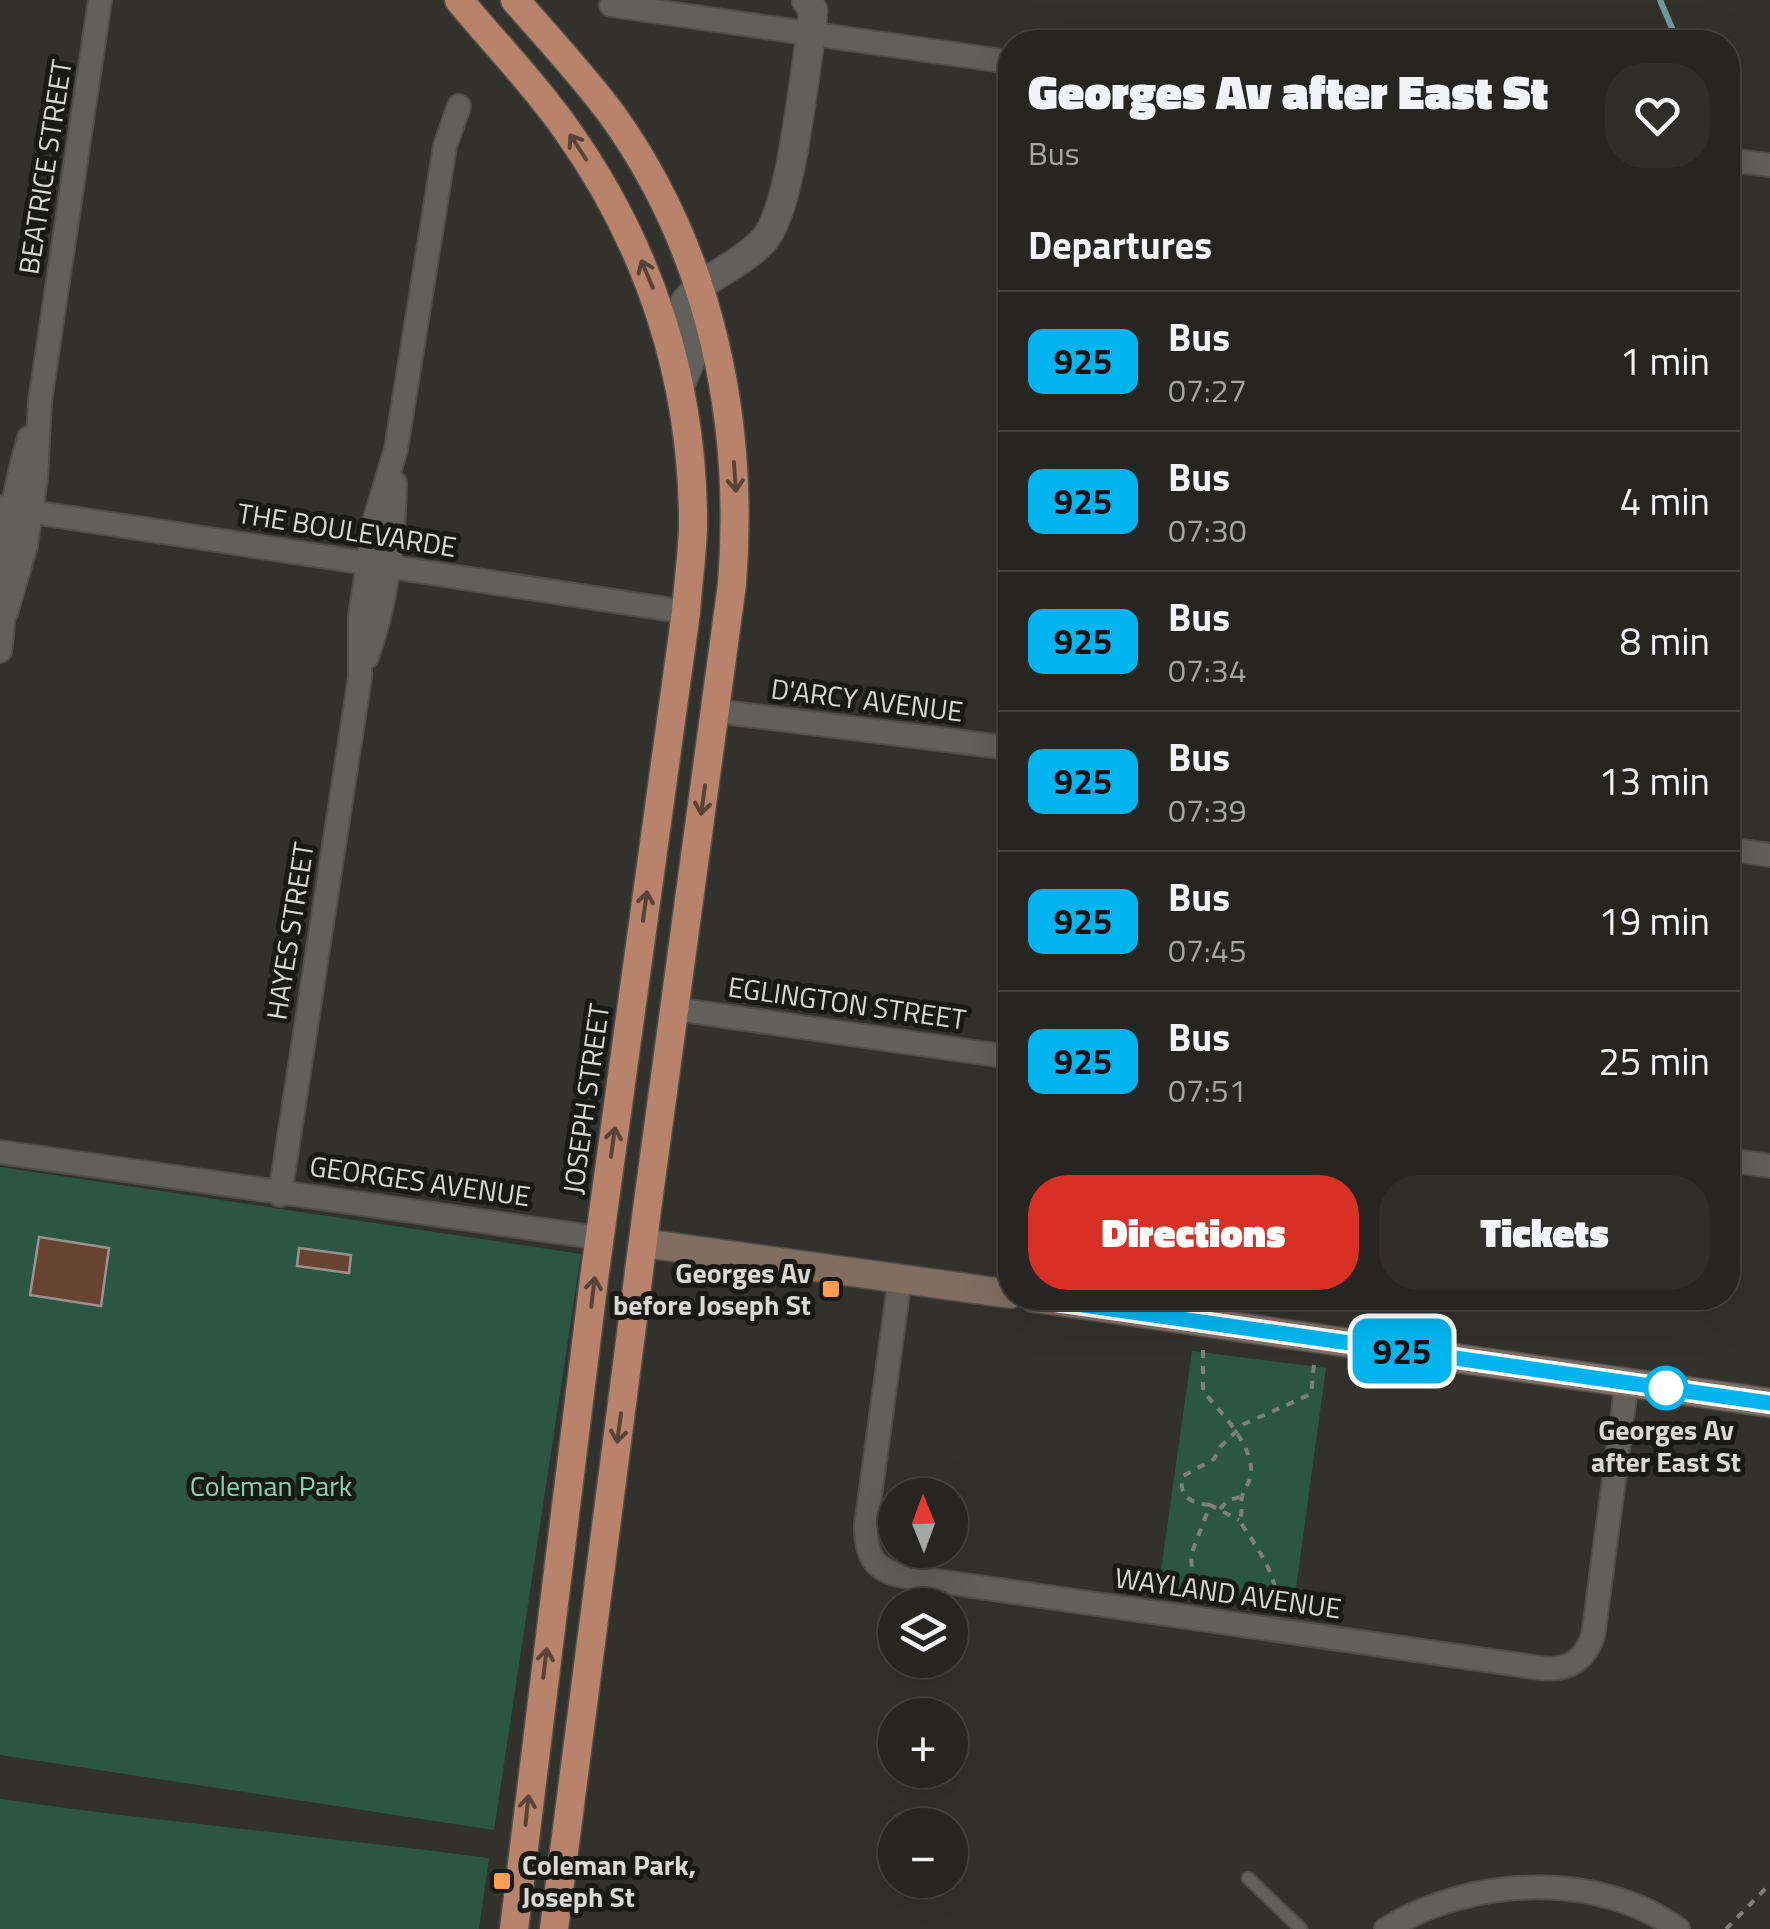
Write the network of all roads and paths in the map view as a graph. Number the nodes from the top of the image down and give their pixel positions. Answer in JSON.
{"nodes":[{"id":1,"x":100,"y":0,"type":"edge"},
{"id":2,"x":459,"y":0,"type":"edge"},
{"id":3,"x":515,"y":0,"type":"edge"},
{"id":4,"x":806,"y":0,"type":"edge"},
{"id":5,"x":611,"y":5,"type":"dead end"},
{"id":6,"x":802,"y":34,"type":"junction"},
{"id":7,"x":998,"y":60,"type":"edge"},
{"id":8,"x":459,"y":106,"type":"dead end"},
{"id":9,"x":1740,"y":162,"type":"edge"},
{"id":10,"x":1770,"y":166,"type":"edge"},
{"id":11,"x":707,"y":281,"type":"junction"},
{"id":12,"x":680,"y":386,"type":"junction"},
{"id":13,"x":15,"y":509,"type":"edge"},
{"id":14,"x":378,"y":565,"type":"junction"},
{"id":15,"x":686,"y":612,"type":"junction"},
{"id":16,"x":0,"y":651,"type":"edge"},
{"id":17,"x":716,"y":710,"type":"junction"},
{"id":18,"x":998,"y":746,"type":"edge"},
{"id":19,"x":1740,"y":851,"type":"edge"},
{"id":20,"x":1770,"y":856,"type":"edge"},
{"id":21,"x":675,"y":1009,"type":"junction"},
{"id":22,"x":998,"y":1055,"type":"edge"},
{"id":23,"x":0,"y":1152,"type":"edge"},
{"id":24,"x":1740,"y":1162,"type":"edge"},
{"id":25,"x":1770,"y":1166,"type":"edge"},
{"id":26,"x":280,"y":1194,"type":"junction"},
{"id":27,"x":600,"y":1238,"type":"junction"},
{"id":28,"x":643,"y":1244,"type":"junction"},
{"id":29,"x":900,"y":1278,"type":"junction"},
{"id":30,"x":998,"y":1292,"type":"edge"},
{"id":31,"x":1119,"y":1310,"type":"edge"},
{"id":32,"x":1203,"y":1350,"type":"dead end"},
{"id":33,"x":1314,"y":1365,"type":"dead end"},
{"id":34,"x":1627,"y":1382,"type":"junction"},
{"id":35,"x":1770,"y":1403,"type":"edge"},
{"id":36,"x":1235,"y":1433,"type":"junction"},
{"id":37,"x":1242,"y":1498,"type":"junction"},
{"id":38,"x":1210,"y":1505,"type":"junction"},
{"id":39,"x":1220,"y":1509,"type":"junction"},
{"id":40,"x":1239,"y":1520,"type":"junction"},
{"id":41,"x":1184,"y":1617,"type":"junction"},
{"id":42,"x":1276,"y":1630,"type":"junction"},
{"id":43,"x":1248,"y":1878,"type":"dead end"},
{"id":44,"x":1770,"y":1884,"type":"edge"},
{"id":45,"x":514,"y":1929,"type":"edge"},
{"id":46,"x":554,"y":1929,"type":"edge"},
{"id":47,"x":1301,"y":1929,"type":"edge"},
{"id":48,"x":1386,"y":1929,"type":"edge"},
{"id":49,"x":1678,"y":1929,"type":"edge"},
{"id":50,"x":1726,"y":1929,"type":"edge"}],
"edges":[{"from":1,"to":13,"type":"street","name":"BEATRICE STREET"},
{"from":12,"to":2,"type":"highway","one_way":true},
{"from":3,"to":11,"type":"highway"},
{"from":4,"to":6,"type":"street"},
{"from":5,"to":6,"type":"street"},
{"from":6,"to":7,"type":"street"},
{"from":6,"to":11,"type":"street"},
{"from":8,"to":14,"type":"street","name":"HAYES STREET"},
{"from":9,"to":10,"type":"street"},
{"from":11,"to":12,"type":"street","name":"JOSEPH STREET"},
{"from":11,"to":17,"type":"highway","one_way":true},
{"from":12,"to":15,"type":"highway","name":"JOSEPH STREET"},
{"from":13,"to":14,"type":"street","name":"THE BOULEVARDE"},
{"from":13,"to":16,"type":"street","name":"BEATRICE STREET"},
{"from":14,"to":15,"type":"street","name":"THE BOULEVARDE"},
{"from":14,"to":26,"type":"street","name":"HAYES STREET"},
{"from":27,"to":15,"type":"highway","name":"JOSEPH STREET","one_way":true},
{"from":17,"to":18,"type":"street","name":"D'ARCY AVENUE"},
{"from":17,"to":21,"type":"highway","one_way":true},
{"from":19,"to":20,"type":"street"},
{"from":21,"to":22,"type":"street","name":"EGLINGTON STREET"},
{"from":21,"to":28,"type":"highway"},
{"from":23,"to":26,"type":"street","name":"GEORGES AVENUE"},
{"from":24,"to":25,"type":"street"},
{"from":26,"to":27,"type":"street","name":"GEORGES AVENUE"},
{"from":27,"to":28,"type":"highway","name":"GEORGES AVENUE"},
{"from":45,"to":27,"type":"highway","name":"JOSEPH STREET","one_way":true},
{"from":28,"to":29,"type":"main road","name":"GEORGES AVENUE"},
{"from":28,"to":46,"type":"highway","one_way":true},
{"from":29,"to":30,"type":"main road","name":"GEORGES AVENUE"},
{"from":29,"to":41,"type":"street","name":"WAYLAND AVENUE"},
{"from":31,"to":34,"type":"main road"},
{"from":32,"to":36,"type":"path"},
{"from":33,"to":36,"type":"path"},
{"from":34,"to":35,"type":"main road"},
{"from":34,"to":42,"type":"street","name":"WAYLAND AVENUE"},
{"from":36,"to":37,"type":"path"},
{"from":36,"to":38,"type":"path"},
{"from":37,"to":39,"type":"path"},
{"from":37,"to":40,"type":"path"},
{"from":38,"to":39,"type":"path"},
{"from":38,"to":41,"type":"path"},
{"from":39,"to":40,"type":"path"},
{"from":40,"to":42,"type":"path"},
{"from":41,"to":42,"type":"street","name":"WAYLAND AVENUE"},
{"from":43,"to":47,"type":"lane"},
{"from":44,"to":50,"type":"path"},
{"from":48,"to":49,"type":"street"}]}
